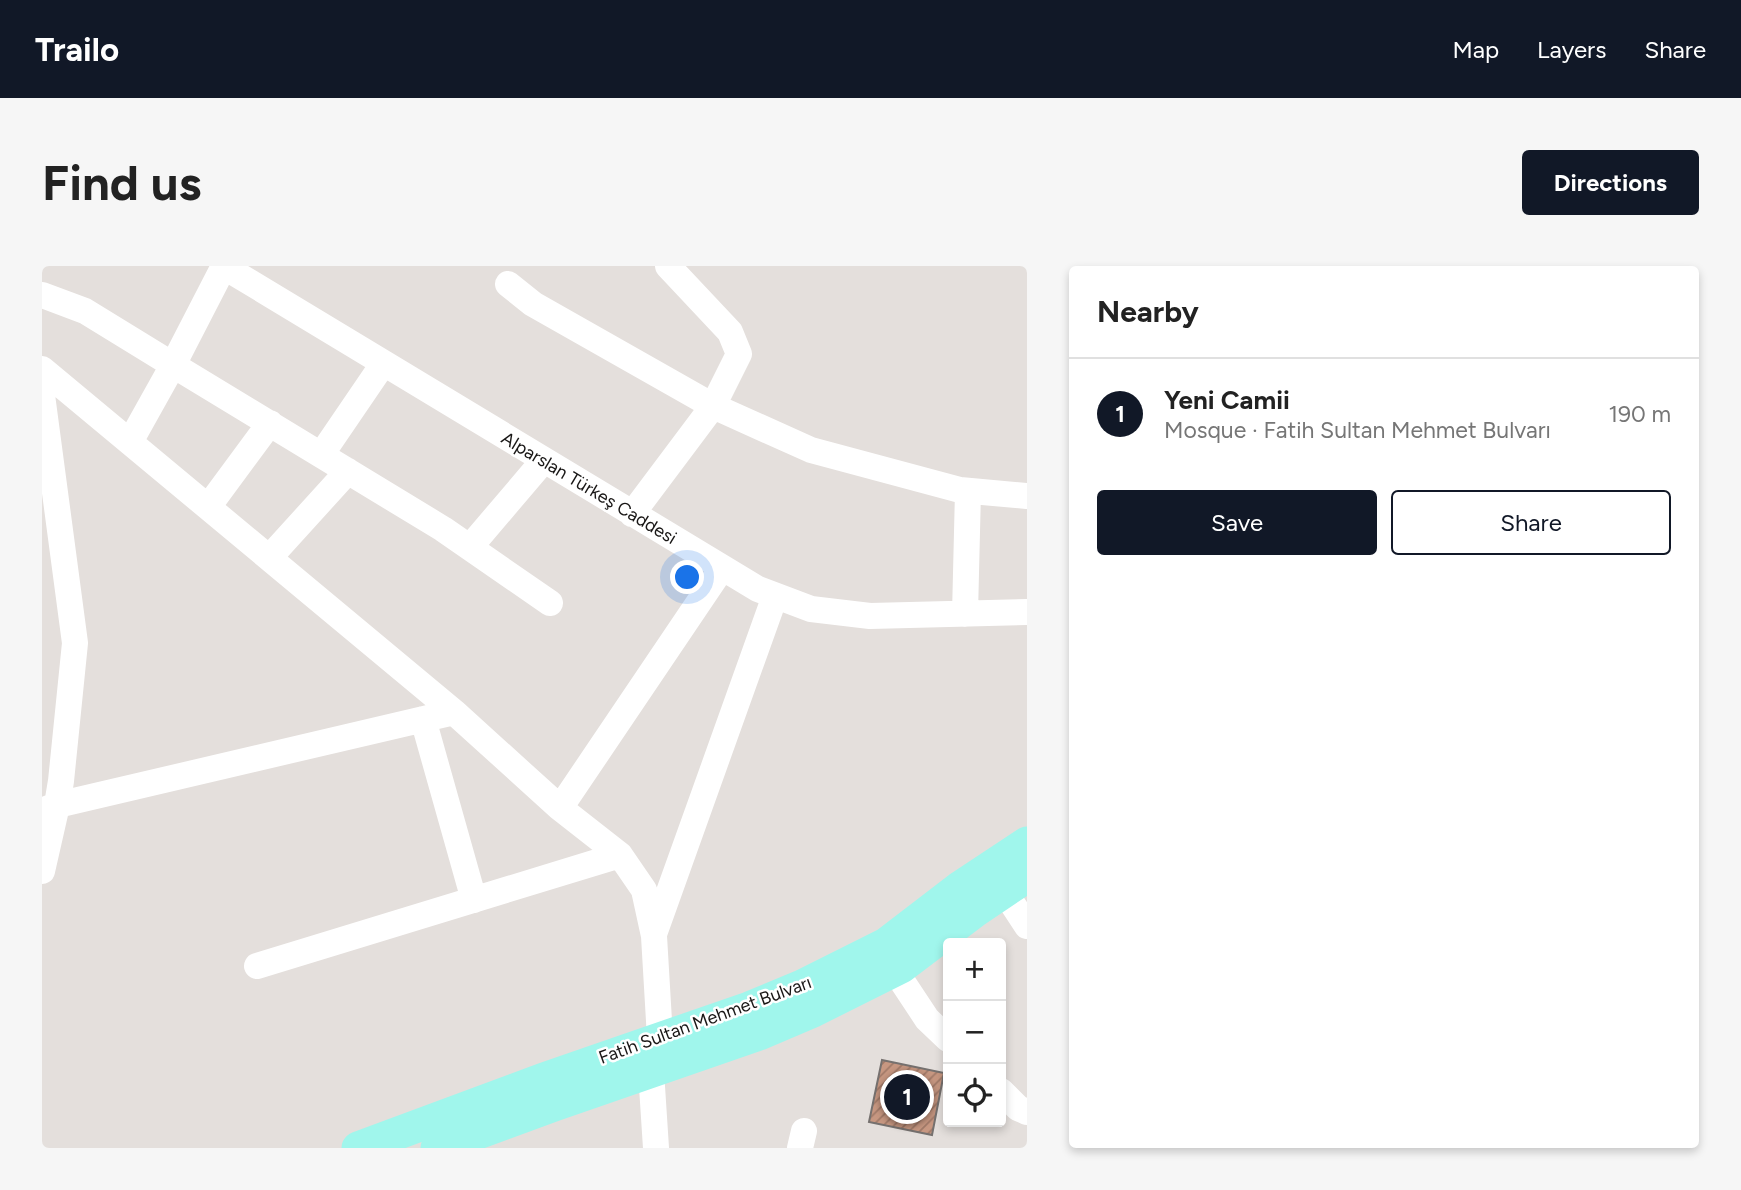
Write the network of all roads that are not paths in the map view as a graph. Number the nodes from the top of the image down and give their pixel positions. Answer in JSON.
{"nodes":[{"id":1,"x":224,"y":266,"type":"edge"},
{"id":2,"x":668,"y":266,"type":"edge"},
{"id":3,"x":508,"y":284,"type":"dead end"},
{"id":4,"x":42,"y":295,"type":"edge"},
{"id":5,"x":383,"y":363,"type":"junction"},
{"id":6,"x":173,"y":365,"type":"junction"},
{"id":7,"x":42,"y":369,"type":"edge"},
{"id":8,"x":42,"y":395,"type":"edge"},
{"id":9,"x":713,"y":405,"type":"junction"},
{"id":10,"x":270,"y":423,"type":"junction"},
{"id":11,"x":130,"y":442,"type":"junction"},
{"id":12,"x":321,"y":455,"type":"junction"},
{"id":13,"x":544,"y":460,"type":"junction"},
{"id":14,"x":47,"y":470,"type":"edge"},
{"id":15,"x":348,"y":471,"type":"junction"},
{"id":16,"x":968,"y":491,"type":"junction"},
{"id":17,"x":1027,"y":496,"type":"edge"},
{"id":18,"x":208,"y":507,"type":"junction"},
{"id":19,"x":632,"y":514,"type":"junction"},
{"id":20,"x":470,"y":547,"type":"junction"},
{"id":21,"x":269,"y":558,"type":"junction"},
{"id":22,"x":722,"y":568,"type":"junction"},
{"id":23,"x":775,"y":596,"type":"junction"},
{"id":24,"x":550,"y":603,"type":"dead end"},
{"id":25,"x":1027,"y":612,"type":"edge"},
{"id":26,"x":965,"y":614,"type":"junction"},
{"id":27,"x":454,"y":712,"type":"junction"},
{"id":28,"x":423,"y":719,"type":"junction"},
{"id":29,"x":560,"y":807,"type":"junction"},
{"id":30,"x":50,"y":808,"type":"edge"},
{"id":31,"x":1027,"y":843,"type":"edge"},
{"id":32,"x":620,"y":855,"type":"junction"},
{"id":33,"x":42,"y":871,"type":"edge"},
{"id":34,"x":1015,"y":883,"type":"edge"},
{"id":35,"x":474,"y":900,"type":"junction"},
{"id":36,"x":1027,"y":926,"type":"edge"},
{"id":37,"x":654,"y":936,"type":"junction"},
{"id":38,"x":887,"y":959,"type":"junction"},
{"id":39,"x":257,"y":966,"type":"dead end"},
{"id":40,"x":943,"y":1034,"type":"edge"},
{"id":41,"x":660,"y":1038,"type":"junction"},
{"id":42,"x":650,"y":1071,"type":"junction"},
{"id":43,"x":1006,"y":1096,"type":"edge"},
{"id":44,"x":1027,"y":1112,"type":"edge"},
{"id":45,"x":358,"y":1148,"type":"edge"},
{"id":46,"x":437,"y":1148,"type":"edge"},
{"id":47,"x":656,"y":1148,"type":"edge"}],
"edges":[{"from":1,"to":5,"type":"street","name":"Alparslan Türkeş Caddesi"},
{"from":1,"to":6,"type":"street"},
{"from":2,"to":9,"type":"street"},
{"from":3,"to":9,"type":"street"},
{"from":4,"to":6,"type":"street"},
{"from":5,"to":12,"type":"street"},
{"from":5,"to":13,"type":"street","name":"Alparslan Türkeş Caddesi"},
{"from":6,"to":10,"type":"street"},
{"from":6,"to":11,"type":"street"},
{"from":7,"to":11,"type":"street"},
{"from":8,"to":14,"type":"street"},
{"from":9,"to":16,"type":"street"},
{"from":9,"to":19,"type":"street"},
{"from":10,"to":12,"type":"street"},
{"from":10,"to":18,"type":"street"},
{"from":11,"to":18,"type":"street"},
{"from":12,"to":15,"type":"street"},
{"from":13,"to":19,"type":"street","name":"Alparslan Türkeş Caddesi"},
{"from":13,"to":20,"type":"street"},
{"from":14,"to":30,"type":"street"},
{"from":15,"to":20,"type":"street"},
{"from":15,"to":21,"type":"street"},
{"from":16,"to":17,"type":"street"},
{"from":16,"to":26,"type":"street"},
{"from":18,"to":21,"type":"street"},
{"from":19,"to":22,"type":"street","name":"Alparslan Türkeş Caddesi"},
{"from":20,"to":24,"type":"street"},
{"from":21,"to":27,"type":"street"},
{"from":22,"to":23,"type":"street","name":"Alparslan Türkeş Caddesi"},
{"from":22,"to":29,"type":"street"},
{"from":23,"to":26,"type":"street","name":"Alparslan Türkeş Caddesi"},
{"from":23,"to":37,"type":"street"},
{"from":25,"to":26,"type":"street","name":"Alparslan Türkeş Caddesi"},
{"from":27,"to":28,"type":"street"},
{"from":27,"to":29,"type":"street"},
{"from":28,"to":30,"type":"street"},
{"from":28,"to":35,"type":"street"},
{"from":29,"to":32,"type":"street"},
{"from":30,"to":33,"type":"street"},
{"from":31,"to":38,"type":"main road","name":"Fatih Sultan Mehmet Bulvarı"},
{"from":32,"to":35,"type":"street"},
{"from":32,"to":37,"type":"street"},
{"from":34,"to":36,"type":"street"},
{"from":34,"to":38,"type":"main road","name":"Fatih Sultan Mehmet Bulvarı"},
{"from":35,"to":39,"type":"street"},
{"from":37,"to":41,"type":"street"},
{"from":38,"to":40,"type":"street"},
{"from":38,"to":41,"type":"main road","name":"Fatih Sultan Mehmet Bulvarı"},
{"from":38,"to":42,"type":"main road","name":"Fatih Sultan Mehmet Bulvarı"},
{"from":41,"to":45,"type":"main road","name":"Fatih Sultan Mehmet Bulvarı"},
{"from":42,"to":46,"type":"main road","name":"Fatih Sultan Mehmet Bulvarı"},
{"from":42,"to":47,"type":"street"},
{"from":43,"to":44,"type":"street"}]}
